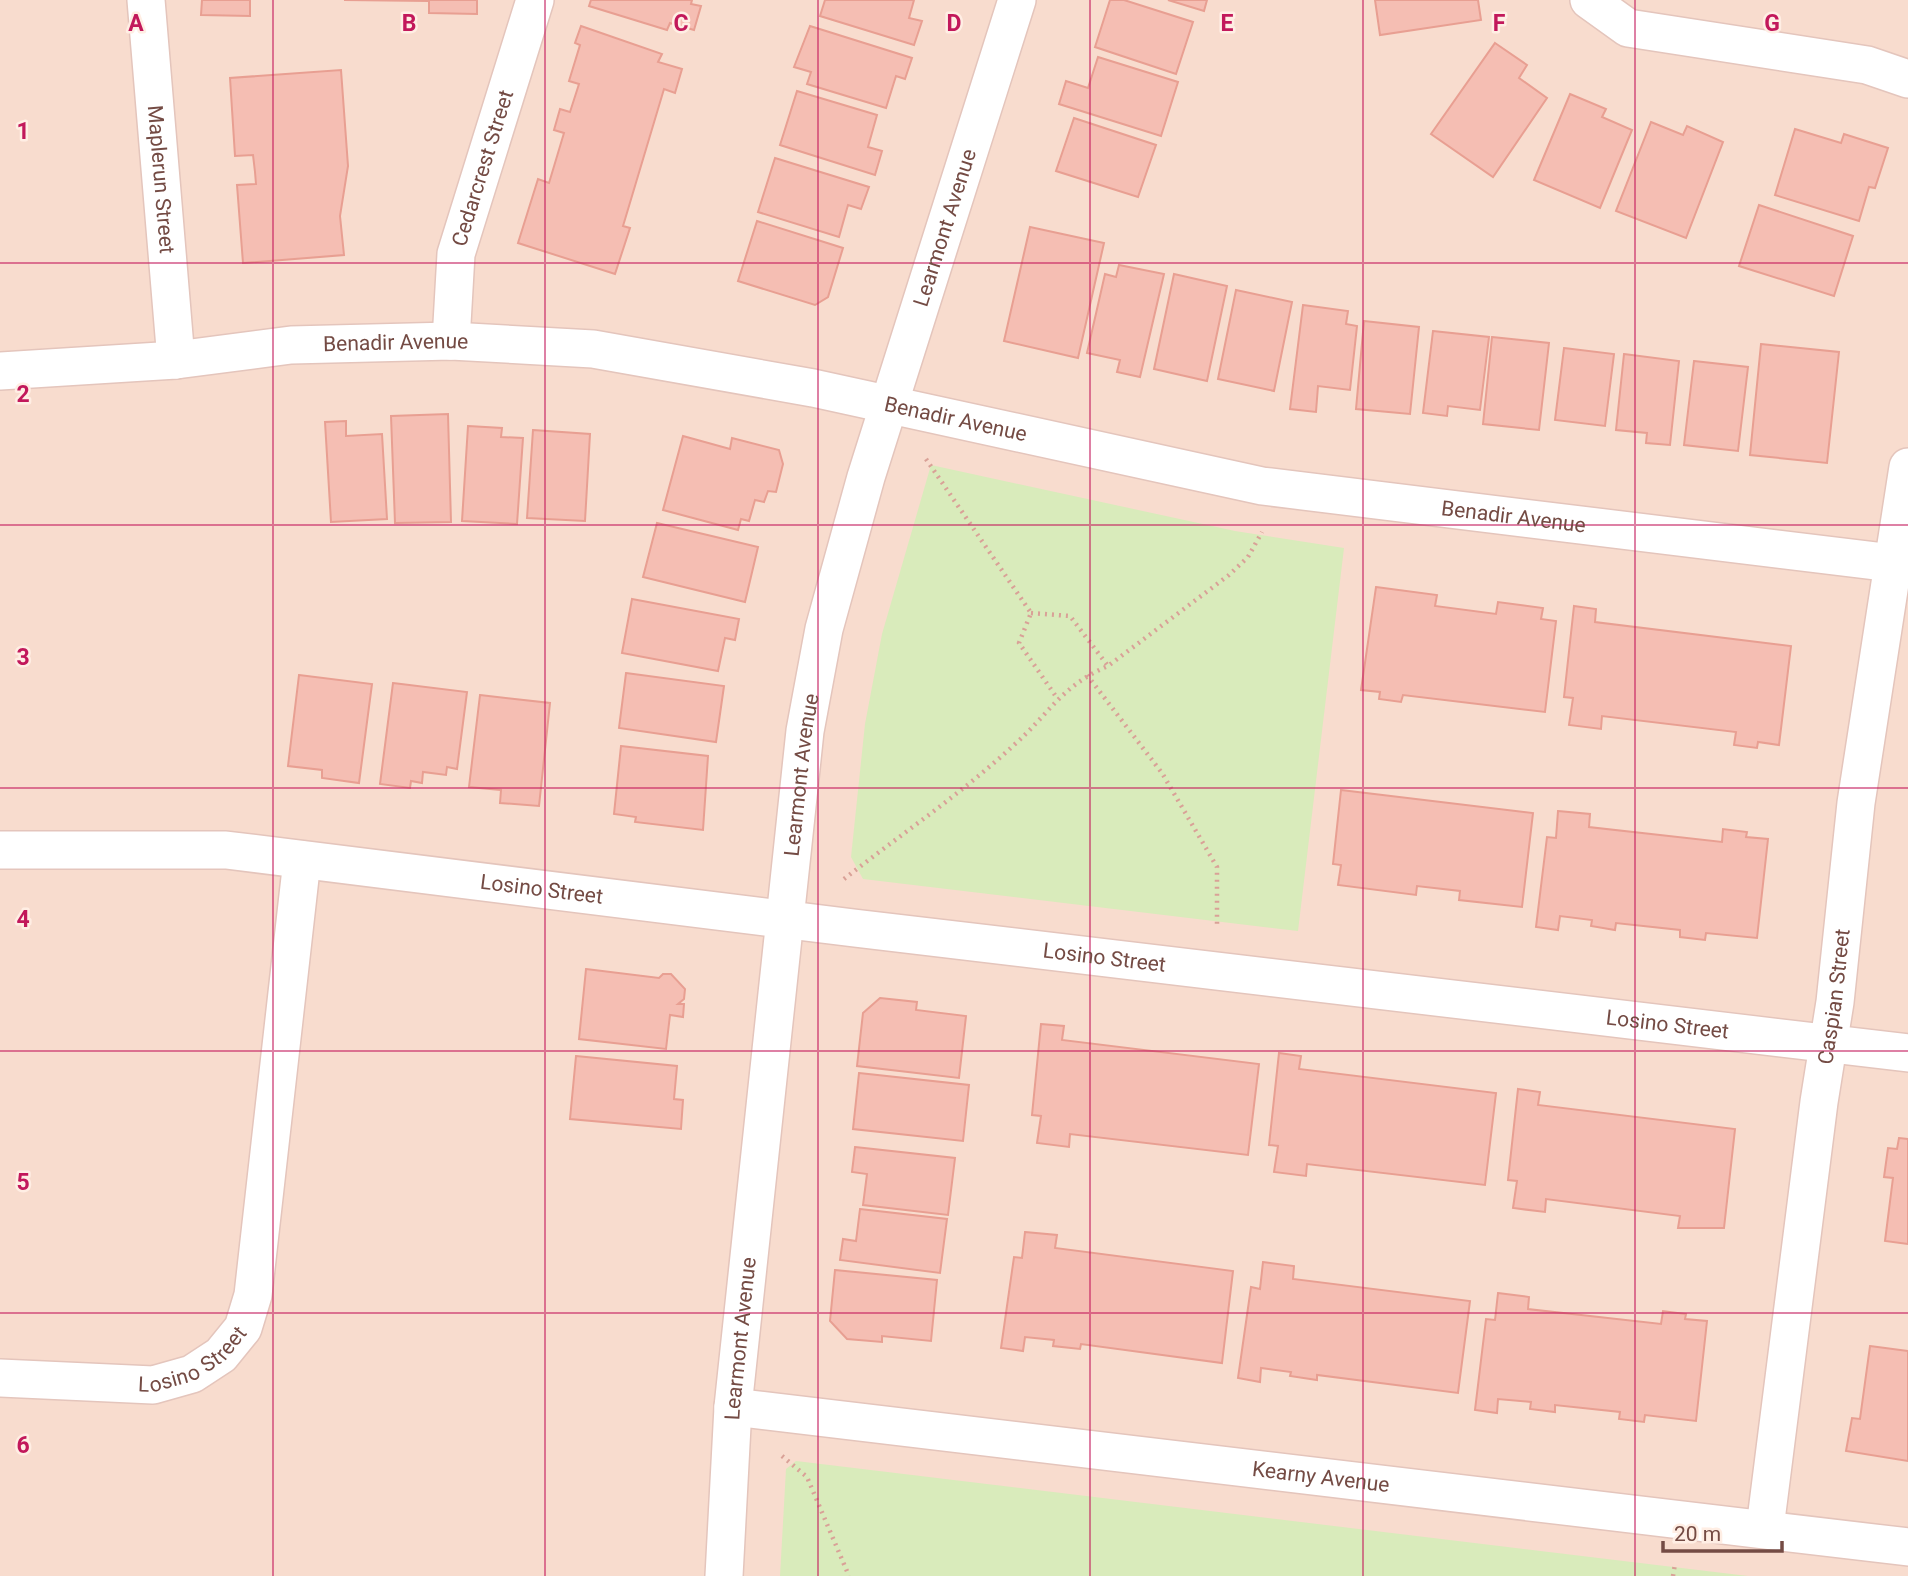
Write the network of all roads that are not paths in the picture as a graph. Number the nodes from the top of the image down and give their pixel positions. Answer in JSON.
{"nodes":[{"id":1,"x":146,"y":0,"type":"edge"},
{"id":2,"x":535,"y":0,"type":"edge"},
{"id":3,"x":1017,"y":0,"type":"edge"},
{"id":4,"x":1589,"y":0,"type":"edge"},
{"id":5,"x":1908,"y":79,"type":"edge"},
{"id":6,"x":451,"y":341,"type":"junction"},
{"id":7,"x":176,"y":360,"type":"junction"},
{"id":8,"x":0,"y":371,"type":"edge"},
{"id":9,"x":888,"y":404,"type":"junction"},
{"id":10,"x":1908,"y":467,"type":"edge"},
{"id":11,"x":1901,"y":564,"type":"edge"},
{"id":12,"x":0,"y":850,"type":"edge"},
{"id":13,"x":302,"y":860,"type":"junction"},
{"id":14,"x":786,"y":919,"type":"junction"},
{"id":15,"x":1829,"y":1043,"type":"junction"},
{"id":16,"x":1908,"y":1054,"type":"edge"},
{"id":17,"x":0,"y":1378,"type":"edge"},
{"id":18,"x":733,"y":1407,"type":"junction"},
{"id":19,"x":1765,"y":1528,"type":"junction"},
{"id":20,"x":1908,"y":1547,"type":"edge"},
{"id":21,"x":724,"y":1576,"type":"edge"}],
"edges":[{"from":1,"to":7,"type":"street","name":"Maplerun Street"},
{"from":2,"to":6,"type":"street","name":"Cedarcrest Street"},
{"from":3,"to":9,"type":"street","name":"Learmont Avenue"},
{"from":4,"to":5,"type":"street"},
{"from":6,"to":7,"type":"street","name":"Benadir Avenue"},
{"from":6,"to":9,"type":"street","name":"Benadir Avenue"},
{"from":7,"to":8,"type":"street","name":"Benadir Avenue"},
{"from":9,"to":11,"type":"street","name":"Benadir Avenue"},
{"from":9,"to":14,"type":"street","name":"Learmont Avenue"},
{"from":10,"to":11,"type":"street","name":"Caspian Street"},
{"from":11,"to":15,"type":"street","name":"Caspian Street"},
{"from":12,"to":13,"type":"street","name":"Losino Street"},
{"from":13,"to":14,"type":"street","name":"Losino Street"},
{"from":13,"to":17,"type":"street","name":"Losino Street"},
{"from":14,"to":15,"type":"street","name":"Losino Street"},
{"from":14,"to":18,"type":"street","name":"Learmont Avenue"},
{"from":15,"to":16,"type":"street","name":"Losino Street"},
{"from":15,"to":19,"type":"street","name":"Caspian Street"},
{"from":18,"to":19,"type":"street","name":"Kearny Avenue"},
{"from":18,"to":21,"type":"street","name":"Learmont Avenue"},
{"from":19,"to":20,"type":"street","name":"Kearny Avenue"}]}
